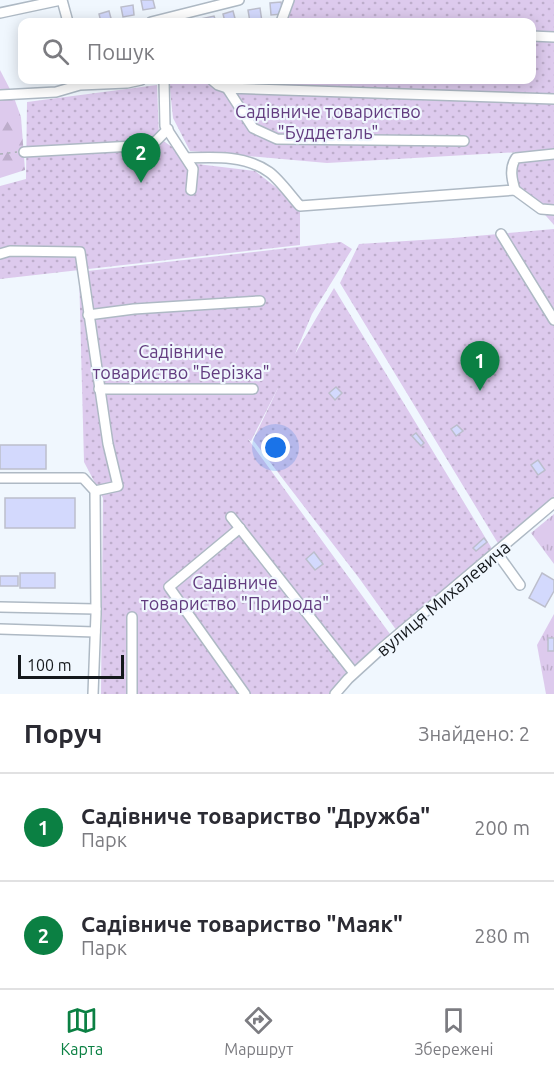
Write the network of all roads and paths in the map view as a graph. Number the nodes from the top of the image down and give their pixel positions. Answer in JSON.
{"nodes":[{"id":1,"x":61,"y":0,"type":"edge"},
{"id":2,"x":239,"y":0,"type":"edge"},
{"id":3,"x":289,"y":0,"type":"edge"},
{"id":4,"x":0,"y":13,"type":"edge"},
{"id":5,"x":67,"y":18,"type":"edge"},
{"id":6,"x":168,"y":18,"type":"edge"},
{"id":7,"x":282,"y":18,"type":"edge"},
{"id":8,"x":536,"y":36,"type":"edge"},
{"id":9,"x":554,"y":37,"type":"edge"},
{"id":10,"x":75,"y":84,"type":"edge"},
{"id":11,"x":164,"y":84,"type":"edge"},
{"id":12,"x":217,"y":84,"type":"edge"},
{"id":13,"x":227,"y":88,"type":"junction"},
{"id":14,"x":0,"y":95,"type":"edge"},
{"id":15,"x":554,"y":99,"type":"edge"},
{"id":16,"x":168,"y":129,"type":"junction"},
{"id":17,"x":464,"y":141,"type":"dead end"},
{"id":18,"x":24,"y":152,"type":"joint"},
{"id":19,"x":0,"y":154,"type":"edge"},
{"id":20,"x":554,"y":154,"type":"edge"},
{"id":21,"x":187,"y":159,"type":"junction"},
{"id":22,"x":191,"y":190,"type":"dead end"},
{"id":23,"x":515,"y":190,"type":"junction"},
{"id":24,"x":554,"y":210,"type":"edge"},
{"id":25,"x":501,"y":234,"type":"dead end"},
{"id":26,"x":0,"y":254,"type":"edge"},
{"id":27,"x":260,"y":301,"type":"dead end"},
{"id":28,"x":88,"y":315,"type":"junction"},
{"id":29,"x":554,"y":320,"type":"edge"},
{"id":30,"x":99,"y":389,"type":"junction"},
{"id":31,"x":253,"y":389,"type":"dead end"},
{"id":32,"x":0,"y":478,"type":"edge"},
{"id":33,"x":95,"y":491,"type":"junction"},
{"id":34,"x":554,"y":503,"type":"edge"},
{"id":35,"x":231,"y":517,"type":"dead end"},
{"id":36,"x":240,"y":528,"type":"junction"},
{"id":37,"x":497,"y":553,"type":"junction"},
{"id":38,"x":520,"y":585,"type":"dead end"},
{"id":39,"x":0,"y":607,"type":"edge"},
{"id":40,"x":96,"y":609,"type":"junction"},
{"id":41,"x":132,"y":617,"type":"dead end"},
{"id":42,"x":0,"y":629,"type":"edge"},
{"id":43,"x":95,"y":632,"type":"junction"},
{"id":44,"x":354,"y":673,"type":"junction"},
{"id":45,"x":93,"y":694,"type":"edge"},
{"id":46,"x":132,"y":694,"type":"edge"},
{"id":47,"x":245,"y":694,"type":"edge"},
{"id":48,"x":335,"y":694,"type":"edge"}],
"edges":[{"from":1,"to":4,"type":"street"},
{"from":1,"to":5,"type":"street"},
{"from":2,"to":6,"type":"street"},
{"from":3,"to":7,"type":"street"},
{"from":8,"to":9,"type":"street"},
{"from":10,"to":14,"type":"street"},
{"from":11,"to":16,"type":"street"},
{"from":12,"to":13,"type":"street"},
{"from":13,"to":15,"type":"street"},
{"from":13,"to":17,"type":"street"},
{"from":16,"to":18,"type":"street"},
{"from":16,"to":21,"type":"street"},
{"from":18,"to":19,"type":"path"},
{"from":20,"to":23,"type":"street"},
{"from":21,"to":22,"type":"street"},
{"from":21,"to":23,"type":"street"},
{"from":23,"to":24,"type":"street"},
{"from":25,"to":29,"type":"street"},
{"from":26,"to":28,"type":"street"},
{"from":27,"to":28,"type":"street"},
{"from":28,"to":30,"type":"street"},
{"from":30,"to":31,"type":"street"},
{"from":30,"to":33,"type":"street"},
{"from":32,"to":33,"type":"street"},
{"from":33,"to":40,"type":"street"},
{"from":34,"to":37,"type":"street","name":"вулиця Михалевича"},
{"from":35,"to":36,"type":"street"},
{"from":36,"to":44,"type":"street"},
{"from":36,"to":47,"type":"street"},
{"from":37,"to":38,"type":"street"},
{"from":37,"to":44,"type":"street","name":"вулиця Михалевича"},
{"from":39,"to":40,"type":"street"},
{"from":40,"to":43,"type":"street"},
{"from":41,"to":46,"type":"street"},
{"from":42,"to":43,"type":"street"},
{"from":43,"to":45,"type":"street"},
{"from":44,"to":48,"type":"street","name":"вулиця Михалевича"}]}
